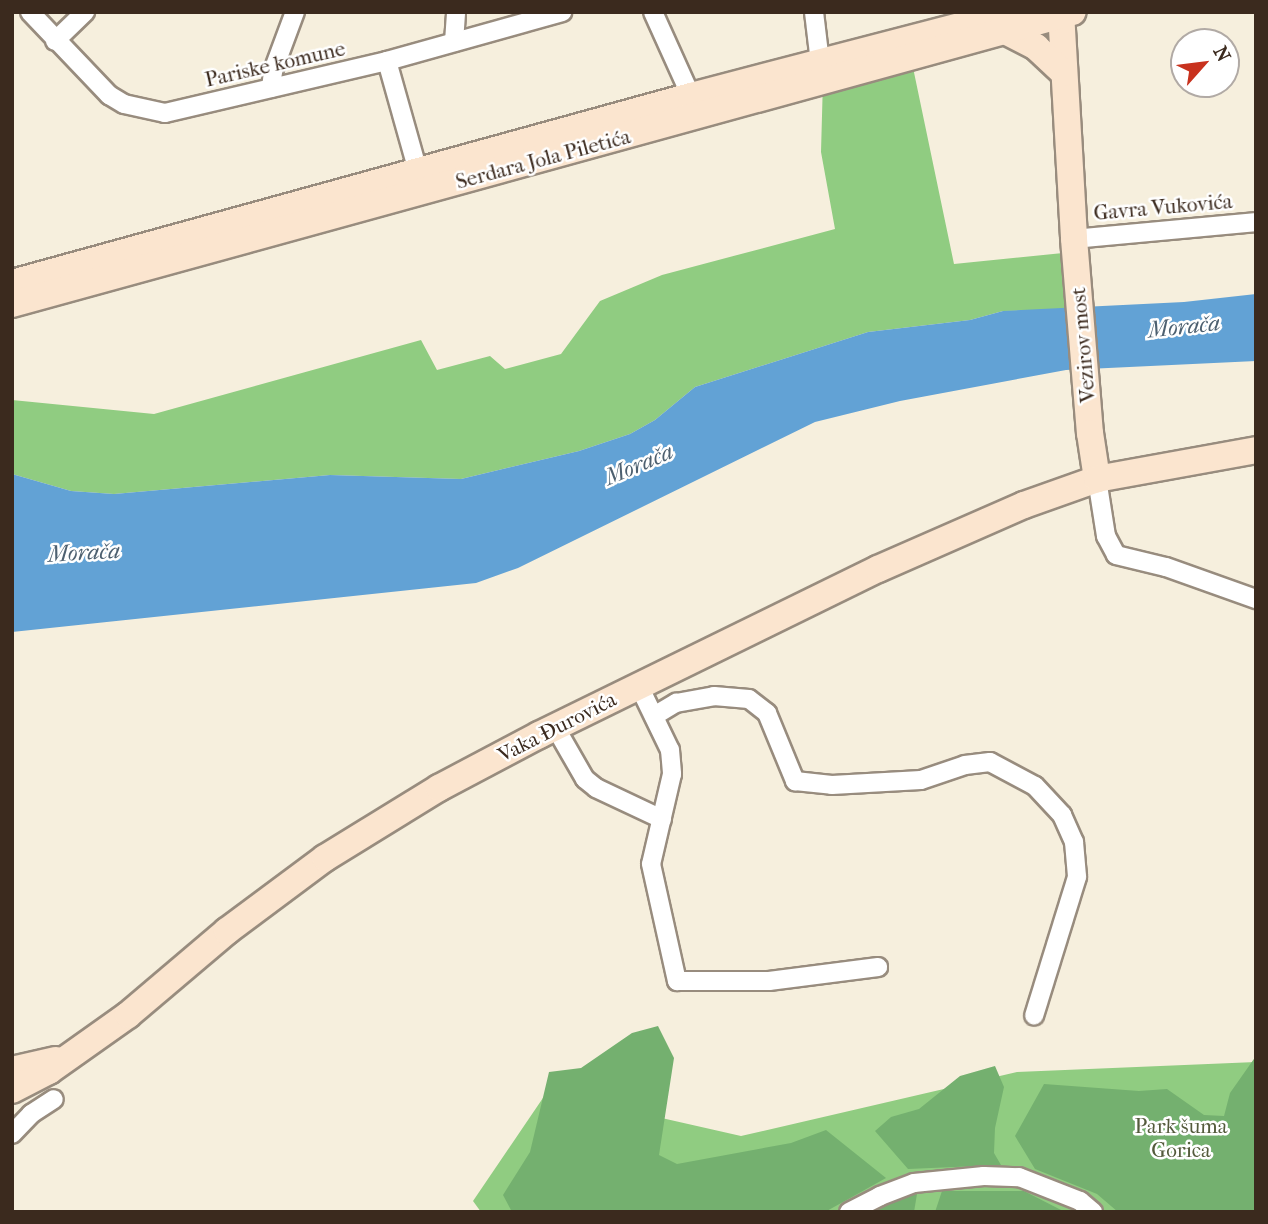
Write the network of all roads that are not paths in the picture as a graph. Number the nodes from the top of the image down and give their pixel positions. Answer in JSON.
{"nodes":[{"id":1,"x":30,"y":12,"type":"edge"},
{"id":2,"x":85,"y":12,"type":"edge"},
{"id":3,"x":295,"y":12,"type":"edge"},
{"id":4,"x":456,"y":12,"type":"edge"},
{"id":5,"x":562,"y":12,"type":"edge"},
{"id":6,"x":653,"y":12,"type":"edge"},
{"id":7,"x":814,"y":12,"type":"edge"},
{"id":8,"x":1065,"y":14,"type":"edge"},
{"id":9,"x":1001,"y":21,"type":"edge"},
{"id":10,"x":55,"y":41,"type":"junction"},
{"id":11,"x":454,"y":42,"type":"junction"},
{"id":12,"x":387,"y":61,"type":"junction"},
{"id":13,"x":821,"y":73,"type":"junction"},
{"id":14,"x":1064,"y":73,"type":"junction"},
{"id":15,"x":271,"y":88,"type":"junction"},
{"id":16,"x":691,"y":96,"type":"junction"},
{"id":17,"x":421,"y":182,"type":"junction"},
{"id":18,"x":1256,"y":222,"type":"edge"},
{"id":19,"x":1074,"y":245,"type":"junction"},
{"id":20,"x":12,"y":283,"type":"edge"},
{"id":21,"x":12,"y":304,"type":"edge"},
{"id":22,"x":1256,"y":450,"type":"edge"},
{"id":23,"x":1097,"y":479,"type":"junction"},
{"id":24,"x":1256,"y":599,"type":"edge"},
{"id":25,"x":639,"y":686,"type":"junction"},
{"id":26,"x":654,"y":716,"type":"junction"},
{"id":27,"x":562,"y":738,"type":"dead end"},
{"id":28,"x":662,"y":819,"type":"junction"},
{"id":29,"x":878,"y":967,"type":"dead end"},
{"id":30,"x":1034,"y":1016,"type":"dead end"},
{"id":31,"x":65,"y":1058,"type":"junction"},
{"id":32,"x":12,"y":1070,"type":"edge"},
{"id":33,"x":12,"y":1090,"type":"edge"},
{"id":34,"x":54,"y":1098,"type":"dead end"},
{"id":35,"x":12,"y":1134,"type":"edge"},
{"id":36,"x":849,"y":1212,"type":"edge"},
{"id":37,"x":1093,"y":1212,"type":"edge"}],
"edges":[{"from":1,"to":10,"type":"street","name":"Pariske komune"},
{"from":2,"to":10,"type":"street"},
{"from":3,"to":15,"type":"street"},
{"from":4,"to":11,"type":"street"},
{"from":5,"to":11,"type":"street","name":"Pariske komune"},
{"from":6,"to":16,"type":"street"},
{"from":7,"to":13,"type":"street"},
{"from":8,"to":9,"type":"main road","name":"Serdara Jola Piletića"},
{"from":8,"to":14,"type":"main road","name":"Vezirov most"},
{"from":9,"to":13,"type":"main road","name":"Serdara Jola Piletića"},
{"from":9,"to":14,"type":"main road"},
{"from":10,"to":15,"type":"street","name":"Pariske komune"},
{"from":11,"to":12,"type":"street","name":"Pariske komune"},
{"from":12,"to":15,"type":"street","name":"Pariske komune"},
{"from":12,"to":17,"type":"street"},
{"from":13,"to":16,"type":"main road","name":"Serdara Jola Piletića"},
{"from":13,"to":17,"type":"main road","name":"Serdara Jola Piletića"},
{"from":14,"to":19,"type":"main road","name":"Vezirov most"},
{"from":16,"to":17,"type":"main road","name":"Serdara Jola Piletića"},
{"from":17,"to":20,"type":"main road","name":"Serdara Jola Piletića"},
{"from":17,"to":21,"type":"main road","name":"Serdara Jola Piletića"},
{"from":18,"to":19,"type":"street","name":"Gavra Vukovića"},
{"from":19,"to":23,"type":"main road","name":"Vezirov most"},
{"from":22,"to":23,"type":"main road","name":"Vaka Đurovića"},
{"from":23,"to":24,"type":"street"},
{"from":23,"to":25,"type":"main road","name":"Vaka Đurovića"},
{"from":25,"to":26,"type":"street"},
{"from":25,"to":31,"type":"main road","name":"Vaka Đurovića"},
{"from":26,"to":28,"type":"street"},
{"from":26,"to":30,"type":"street"},
{"from":27,"to":28,"type":"street"},
{"from":28,"to":29,"type":"street"},
{"from":31,"to":32,"type":"main road","name":"Vaka Đurovića"},
{"from":31,"to":33,"type":"main road","name":"Vaka Đurovića"},
{"from":34,"to":35,"type":"street"},
{"from":36,"to":37,"type":"street"}]}
